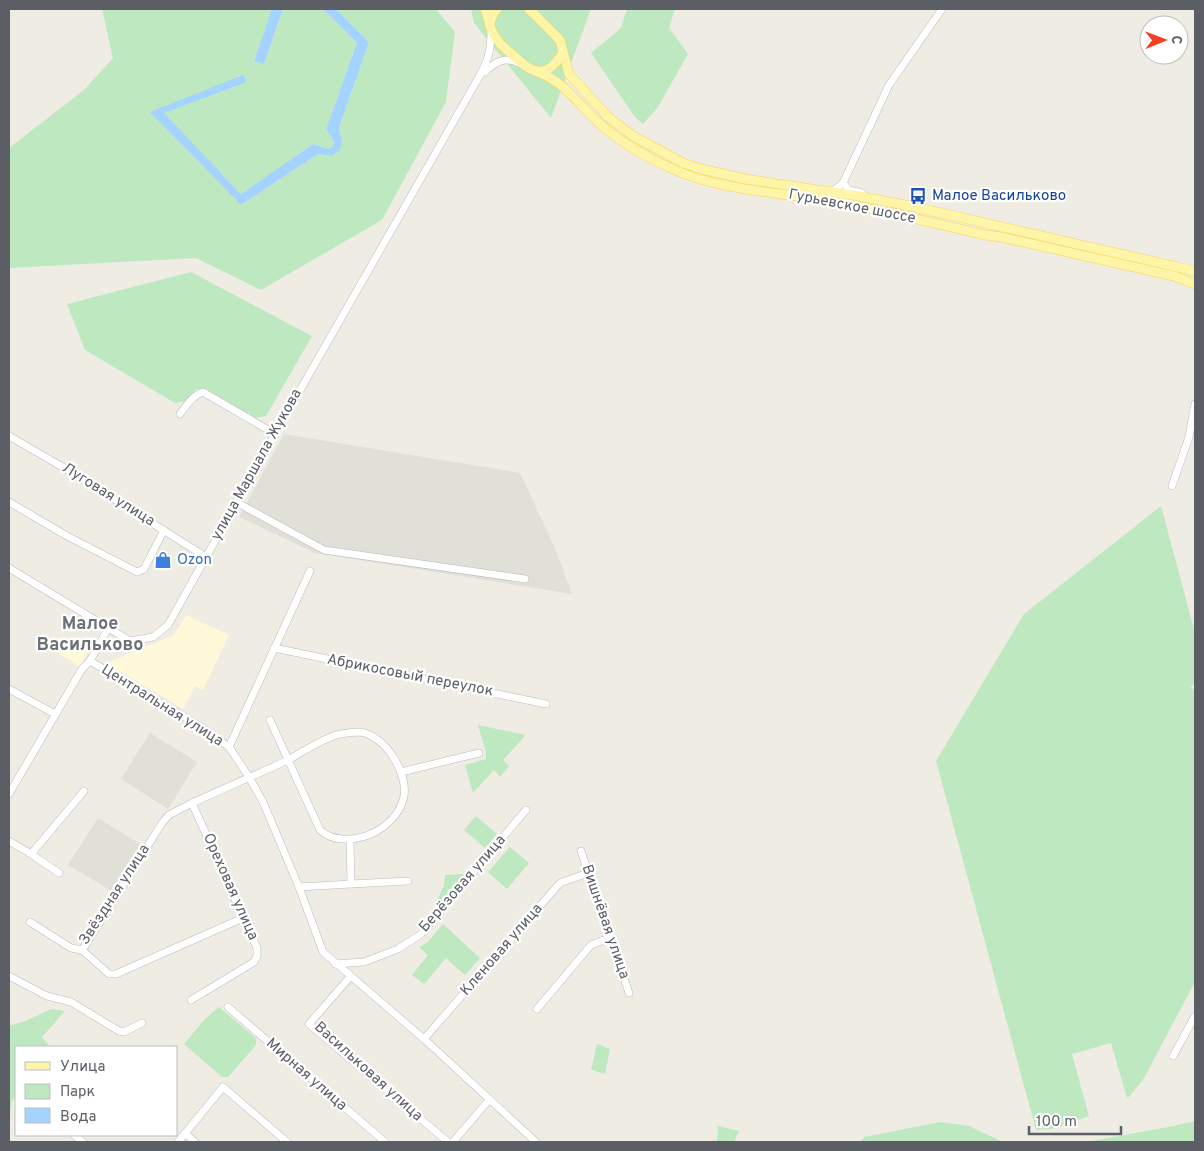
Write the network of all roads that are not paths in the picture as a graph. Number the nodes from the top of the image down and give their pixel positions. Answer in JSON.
{"nodes":[{"id":1,"x":485,"y":9,"type":"edge"},
{"id":2,"x":497,"y":9,"type":"edge"},
{"id":3,"x":529,"y":9,"type":"edge"},
{"id":4,"x":942,"y":9,"type":"edge"},
{"id":5,"x":491,"y":26,"type":"junction"},
{"id":6,"x":562,"y":54,"type":"junction"},
{"id":7,"x":523,"y":65,"type":"junction"},
{"id":8,"x":538,"y":72,"type":"junction"},
{"id":9,"x":479,"y":77,"type":"junction"},
{"id":10,"x":843,"y":183,"type":"junction"},
{"id":11,"x":832,"y":192,"type":"junction"},
{"id":12,"x":896,"y":203,"type":"junction"},
{"id":13,"x":1195,"y":271,"type":"edge"},
{"id":14,"x":1195,"y":284,"type":"edge"},
{"id":15,"x":1195,"y":404,"type":"edge"},
{"id":16,"x":180,"y":414,"type":"dead end"},
{"id":17,"x":275,"y":434,"type":"junction"},
{"id":18,"x":9,"y":436,"type":"edge"},
{"id":19,"x":1172,"y":486,"type":"dead end"},
{"id":20,"x":9,"y":502,"type":"edge"},
{"id":21,"x":236,"y":502,"type":"junction"},
{"id":22,"x":164,"y":530,"type":"junction"},
{"id":23,"x":206,"y":556,"type":"junction"},
{"id":24,"x":9,"y":568,"type":"edge"},
{"id":25,"x":310,"y":571,"type":"dead end"},
{"id":26,"x":525,"y":579,"type":"dead end"},
{"id":27,"x":109,"y":628,"type":"junction"},
{"id":28,"x":274,"y":648,"type":"junction"},
{"id":29,"x":90,"y":661,"type":"junction"},
{"id":30,"x":9,"y":689,"type":"edge"},
{"id":31,"x":546,"y":704,"type":"dead end"},
{"id":32,"x":55,"y":714,"type":"junction"},
{"id":33,"x":270,"y":720,"type":"dead end"},
{"id":34,"x":229,"y":747,"type":"junction"},
{"id":35,"x":479,"y":753,"type":"dead end"},
{"id":36,"x":288,"y":759,"type":"junction"},
{"id":37,"x":401,"y":772,"type":"junction"},
{"id":38,"x":249,"y":777,"type":"junction"},
{"id":39,"x":84,"y":791,"type":"dead end"},
{"id":40,"x":9,"y":794,"type":"edge"},
{"id":41,"x":192,"y":803,"type":"junction"},
{"id":42,"x":526,"y":810,"type":"dead end"},
{"id":43,"x":350,"y":840,"type":"junction"},
{"id":44,"x":9,"y":841,"type":"edge"},
{"id":45,"x":581,"y":851,"type":"dead end"},
{"id":46,"x":31,"y":854,"type":"junction"},
{"id":47,"x":59,"y":873,"type":"dead end"},
{"id":48,"x":588,"y":873,"type":"junction"},
{"id":49,"x":408,"y":880,"type":"dead end"},
{"id":50,"x":351,"y":884,"type":"junction"},
{"id":51,"x":299,"y":887,"type":"junction"},
{"id":52,"x":243,"y":918,"type":"junction"},
{"id":53,"x":30,"y":922,"type":"dead end"},
{"id":54,"x":609,"y":938,"type":"junction"},
{"id":55,"x":82,"y":950,"type":"junction"},
{"id":56,"x":335,"y":964,"type":"junction"},
{"id":57,"x":9,"y":976,"type":"edge"},
{"id":58,"x":350,"y":977,"type":"junction"},
{"id":59,"x":629,"y":993,"type":"dead end"},
{"id":60,"x":191,"y":1000,"type":"dead end"},
{"id":61,"x":228,"y":1007,"type":"dead end"},
{"id":62,"x":537,"y":1009,"type":"dead end"},
{"id":63,"x":1195,"y":1016,"type":"edge"},
{"id":64,"x":142,"y":1023,"type":"dead end"},
{"id":65,"x":424,"y":1039,"type":"junction"},
{"id":66,"x":1173,"y":1056,"type":"dead end"},
{"id":67,"x":489,"y":1100,"type":"junction"},
{"id":68,"x":185,"y":1133,"type":"junction"},
{"id":69,"x":178,"y":1142,"type":"edge"},
{"id":70,"x":195,"y":1142,"type":"edge"},
{"id":71,"x":287,"y":1142,"type":"edge"},
{"id":72,"x":385,"y":1142,"type":"edge"},
{"id":73,"x":448,"y":1142,"type":"edge"},
{"id":74,"x":453,"y":1142,"type":"edge"},
{"id":75,"x":536,"y":1142,"type":"edge"}],
"edges":[{"from":1,"to":5,"type":"main road"},
{"from":2,"to":5,"type":"main road"},
{"from":3,"to":6,"type":"main road","name":"Гурьевское шоссе"},
{"from":4,"to":10,"type":"street"},
{"from":5,"to":7,"type":"main road","name":"Гурьевское шоссе"},
{"from":5,"to":9,"type":"street","name":"улица Маршала Жукова"},
{"from":6,"to":8,"type":"main road"},
{"from":6,"to":11,"type":"main road","name":"Гурьевское шоссе"},
{"from":7,"to":8,"type":"main road","name":"Гурьевское шоссе"},
{"from":7,"to":9,"type":"street","name":"улица Маршала Жукова"},
{"from":8,"to":14,"type":"main road","name":"Гурьевское шоссе"},
{"from":9,"to":17,"type":"street","name":"улица Маршала Жукова"},
{"from":10,"to":11,"type":"street"},
{"from":10,"to":12,"type":"street"},
{"from":11,"to":12,"type":"main road","name":"Гурьевское шоссе"},
{"from":12,"to":13,"type":"main road","name":"Гурьевское шоссе"},
{"from":15,"to":19,"type":"street"},
{"from":16,"to":17,"type":"street"},
{"from":17,"to":21,"type":"street","name":"улица Маршала Жукова"},
{"from":18,"to":22,"type":"street","name":"Луговая улица"},
{"from":20,"to":22,"type":"street"},
{"from":21,"to":23,"type":"street","name":"улица Маршала Жукова"},
{"from":21,"to":26,"type":"street"},
{"from":22,"to":23,"type":"street","name":"Луговая улица"},
{"from":23,"to":27,"type":"street","name":"улица Маршала Жукова"},
{"from":24,"to":27,"type":"street","name":"улица Маршала Жукова"},
{"from":25,"to":28,"type":"street"},
{"from":27,"to":29,"type":"street"},
{"from":28,"to":31,"type":"street","name":"Абрикосовый переулок"},
{"from":28,"to":34,"type":"street"},
{"from":29,"to":32,"type":"street"},
{"from":29,"to":34,"type":"street","name":"Центральная улица"},
{"from":30,"to":32,"type":"street"},
{"from":32,"to":40,"type":"street"},
{"from":33,"to":36,"type":"street"},
{"from":34,"to":38,"type":"street","name":"Центральная улица"},
{"from":35,"to":37,"type":"street"},
{"from":36,"to":37,"type":"street"},
{"from":36,"to":38,"type":"street"},
{"from":36,"to":43,"type":"street"},
{"from":37,"to":43,"type":"street"},
{"from":38,"to":41,"type":"street"},
{"from":38,"to":51,"type":"street","name":"Центральная улица"},
{"from":39,"to":46,"type":"street"},
{"from":41,"to":52,"type":"street","name":"Ореховая улица"},
{"from":41,"to":55,"type":"street","name":"Звёздная улица"},
{"from":42,"to":56,"type":"street","name":"Берёзовая улица"},
{"from":43,"to":50,"type":"street"},
{"from":44,"to":46,"type":"street"},
{"from":45,"to":48,"type":"street","name":"Вишнёвая улица"},
{"from":46,"to":47,"type":"street"},
{"from":48,"to":54,"type":"street","name":"Вишнёвая улица"},
{"from":48,"to":65,"type":"street","name":"Кленовая улица"},
{"from":49,"to":50,"type":"street"},
{"from":50,"to":51,"type":"street"},
{"from":51,"to":56,"type":"street","name":"Центральная улица"},
{"from":52,"to":55,"type":"street"},
{"from":52,"to":60,"type":"street","name":"Ореховая улица"},
{"from":53,"to":55,"type":"street","name":"Звёздная улица"},
{"from":54,"to":59,"type":"street","name":"Вишнёвая улица"},
{"from":54,"to":62,"type":"street"},
{"from":56,"to":58,"type":"street","name":"Центральная улица"},
{"from":57,"to":64,"type":"street"},
{"from":58,"to":65,"type":"street","name":"Центральная улица"},
{"from":58,"to":73,"type":"street","name":"Васильковая улица"},
{"from":61,"to":72,"type":"street","name":"Мирная улица"},
{"from":63,"to":66,"type":"street"},
{"from":65,"to":67,"type":"street","name":"Центральная улица"},
{"from":67,"to":74,"type":"street"},
{"from":67,"to":75,"type":"street","name":"Центральная улица"},
{"from":68,"to":69,"type":"street"},
{"from":68,"to":70,"type":"street"},
{"from":68,"to":71,"type":"street"}]}
